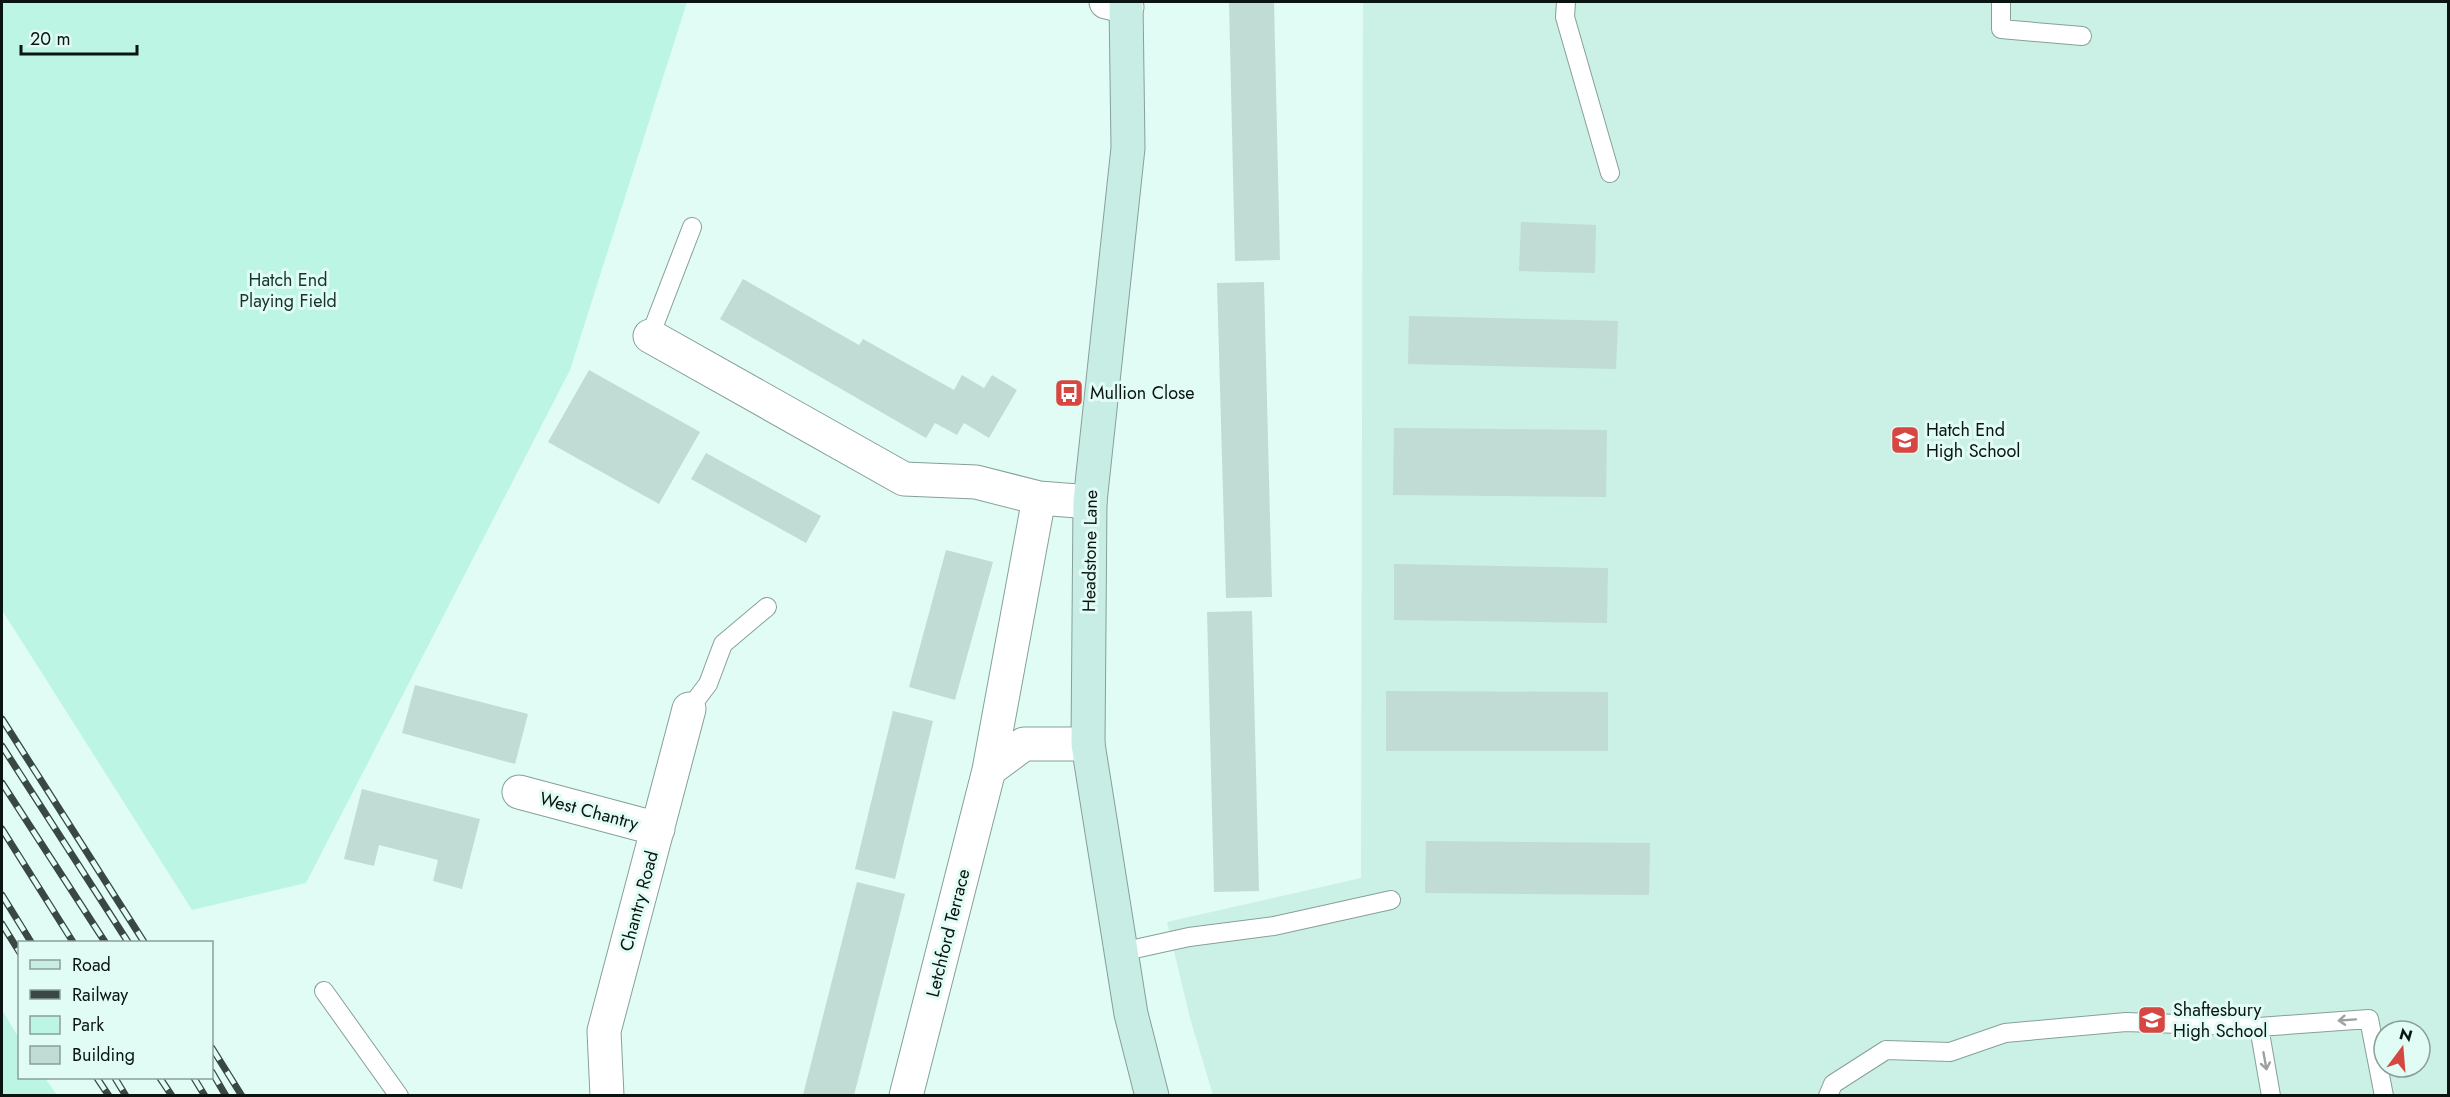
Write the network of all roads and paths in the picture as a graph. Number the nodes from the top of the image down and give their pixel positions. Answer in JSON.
{"nodes":[{"id":1,"x":1566,"y":2,"type":"edge"},
{"id":2,"x":2001,"y":2,"type":"edge"},
{"id":3,"x":1120,"y":3,"type":"edge"},
{"id":4,"x":2082,"y":36,"type":"dead end"},
{"id":5,"x":1610,"y":173,"type":"dead end"},
{"id":6,"x":692,"y":227,"type":"dead end"},
{"id":7,"x":650,"y":336,"type":"joint"},
{"id":8,"x":1039,"y":498,"type":"junction"},
{"id":9,"x":1090,"y":502,"type":"junction"},
{"id":10,"x":767,"y":608,"type":"dead end"},
{"id":11,"x":689,"y":709,"type":"joint"},
{"id":12,"x":1088,"y":744,"type":"junction"},
{"id":13,"x":989,"y":770,"type":"junction"},
{"id":14,"x":519,"y":792,"type":"dead end"},
{"id":15,"x":658,"y":830,"type":"junction"},
{"id":16,"x":1392,"y":900,"type":"dead end"},
{"id":17,"x":1121,"y":951,"type":"junction"},
{"id":18,"x":324,"y":991,"type":"dead end"},
{"id":19,"x":2259,"y":1027,"type":"junction"},
{"id":20,"x":399,"y":1095,"type":"edge"},
{"id":21,"x":607,"y":1095,"type":"edge"},
{"id":22,"x":906,"y":1095,"type":"edge"},
{"id":23,"x":1152,"y":1095,"type":"edge"},
{"id":24,"x":1828,"y":1095,"type":"edge"},
{"id":25,"x":2271,"y":1095,"type":"edge"},
{"id":26,"x":2384,"y":1095,"type":"edge"}],
"edges":[{"from":1,"to":5,"type":"lane"},
{"from":2,"to":4,"type":"lane"},
{"from":3,"to":9,"type":"street","name":"Headstone Lane"},
{"from":6,"to":7,"type":"lane"},
{"from":7,"to":8,"type":"street"},
{"from":8,"to":9,"type":"street"},
{"from":8,"to":13,"type":"street","name":"Letchford Terrace"},
{"from":9,"to":12,"type":"street","name":"Headstone Lane"},
{"from":10,"to":11,"type":"lane"},
{"from":11,"to":15,"type":"street","name":"Chantry Road"},
{"from":12,"to":13,"type":"street"},
{"from":12,"to":17,"type":"street","name":"Headstone Lane"},
{"from":13,"to":22,"type":"street","name":"Letchford Terrace"},
{"from":14,"to":15,"type":"street","name":"West Chantry"},
{"from":15,"to":21,"type":"street","name":"Chantry Road"},
{"from":16,"to":17,"type":"lane"},
{"from":17,"to":23,"type":"street","name":"Headstone Lane"},
{"from":18,"to":20,"type":"lane"},
{"from":19,"to":24,"type":"lane"},
{"from":19,"to":25,"type":"lane","one_way":true},
{"from":26,"to":19,"type":"lane","one_way":true}]}
